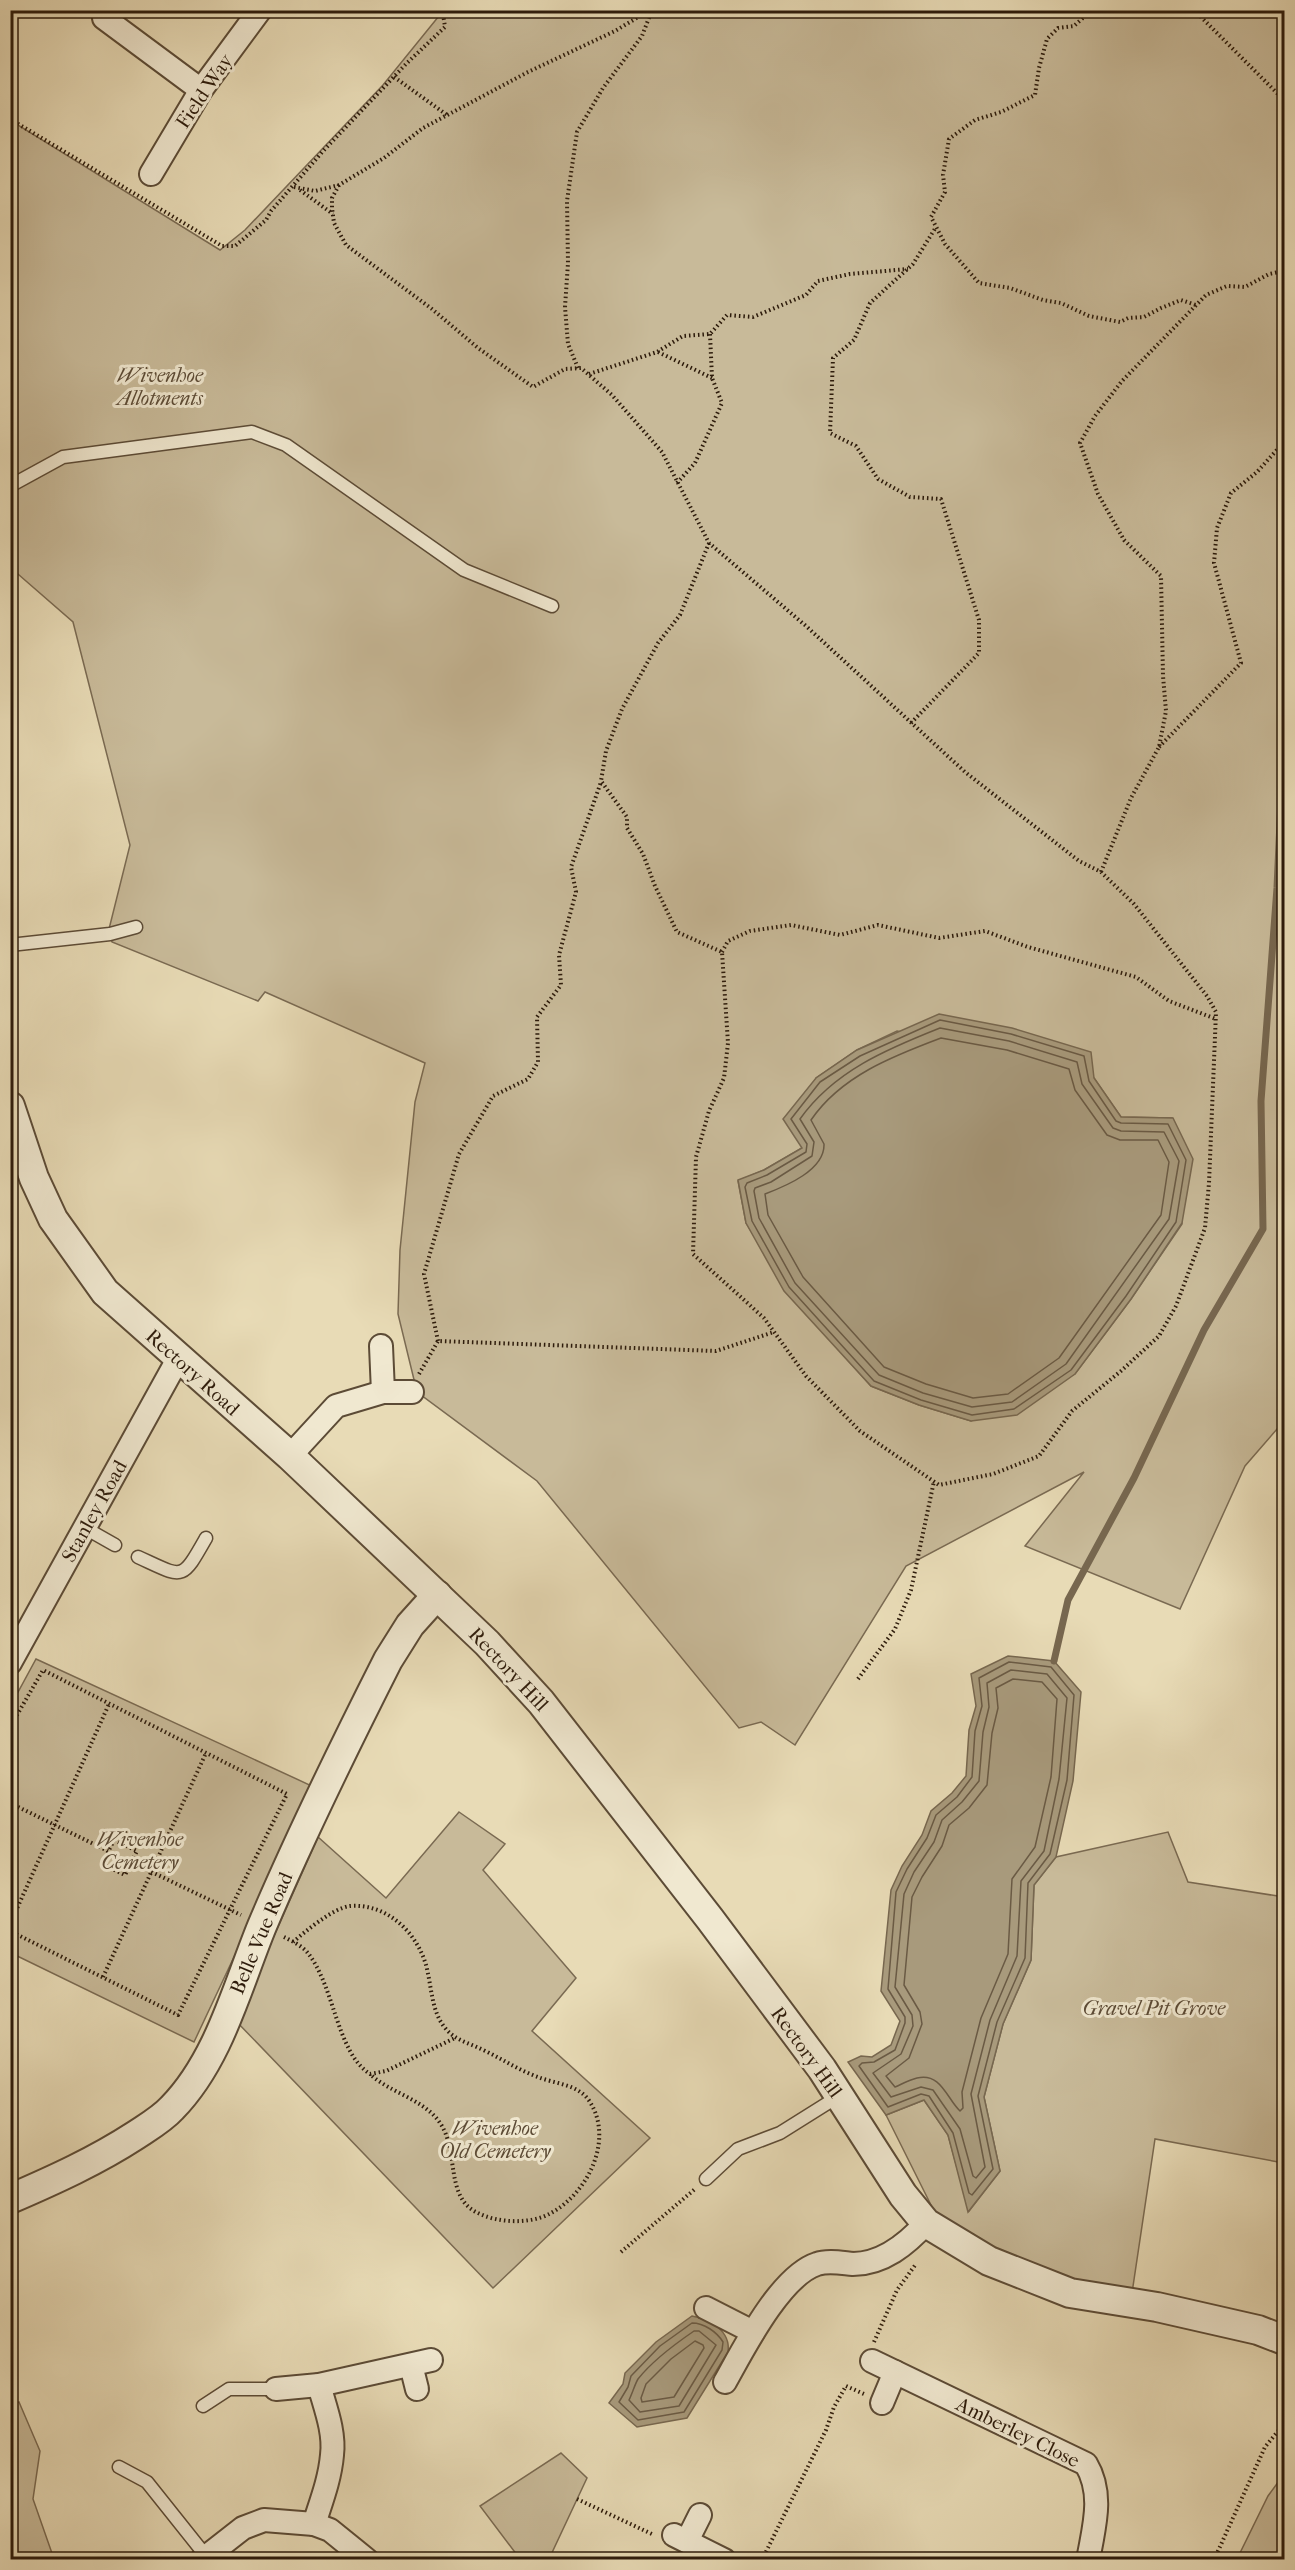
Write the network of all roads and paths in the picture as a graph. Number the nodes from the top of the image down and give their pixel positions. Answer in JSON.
{"nodes":[{"id":1,"x":260,"y":10,"type":"edge"},
{"id":2,"x":446,"y":10,"type":"edge"},
{"id":3,"x":651,"y":10,"type":"edge"},
{"id":4,"x":1086,"y":10,"type":"edge"},
{"id":5,"x":1194,"y":10,"type":"edge"},
{"id":6,"x":102,"y":20,"type":"edge"},
{"id":7,"x":394,"y":77,"type":"junction"},
{"id":8,"x":201,"y":90,"type":"junction"},
{"id":9,"x":1284,"y":100,"type":"edge"},
{"id":10,"x":447,"y":115,"type":"junction"},
{"id":11,"x":10,"y":119,"type":"edge"},
{"id":12,"x":151,"y":174,"type":"dead end"},
{"id":13,"x":339,"y":185,"type":"junction"},
{"id":14,"x":294,"y":187,"type":"junction"},
{"id":15,"x":300,"y":190,"type":"junction"},
{"id":16,"x":333,"y":214,"type":"junction"},
{"id":17,"x":936,"y":226,"type":"junction"},
{"id":18,"x":908,"y":269,"type":"junction"},
{"id":19,"x":1284,"y":271,"type":"edge"},
{"id":20,"x":1196,"y":305,"type":"junction"},
{"id":21,"x":710,"y":334,"type":"junction"},
{"id":22,"x":657,"y":352,"type":"junction"},
{"id":23,"x":578,"y":368,"type":"junction"},
{"id":24,"x":588,"y":374,"type":"junction"},
{"id":25,"x":712,"y":378,"type":"junction"},
{"id":26,"x":1284,"y":441,"type":"edge"},
{"id":27,"x":677,"y":483,"type":"junction"},
{"id":28,"x":10,"y":486,"type":"edge"},
{"id":29,"x":710,"y":543,"type":"junction"},
{"id":30,"x":552,"y":606,"type":"dead end"},
{"id":31,"x":911,"y":723,"type":"junction"},
{"id":32,"x":1159,"y":747,"type":"junction"},
{"id":33,"x":601,"y":781,"type":"junction"},
{"id":34,"x":1101,"y":872,"type":"junction"},
{"id":35,"x":136,"y":927,"type":"dead end"},
{"id":36,"x":10,"y":945,"type":"edge"},
{"id":37,"x":722,"y":952,"type":"junction"},
{"id":38,"x":1216,"y":1019,"type":"junction"},
{"id":39,"x":10,"y":1106,"type":"edge"},
{"id":40,"x":774,"y":1332,"type":"junction"},
{"id":41,"x":438,"y":1341,"type":"junction"},
{"id":42,"x":381,"y":1346,"type":"dead end"},
{"id":43,"x":178,"y":1359,"type":"junction"},
{"id":44,"x":383,"y":1392,"type":"junction"},
{"id":45,"x":412,"y":1392,"type":"joint"},
{"id":46,"x":290,"y":1456,"type":"junction"},
{"id":47,"x":934,"y":1481,"type":"junction"},
{"id":48,"x":85,"y":1528,"type":"junction"},
{"id":49,"x":206,"y":1538,"type":"dead end"},
{"id":50,"x":115,"y":1545,"type":"dead end"},
{"id":51,"x":138,"y":1557,"type":"dead end"},
{"id":52,"x":437,"y":1595,"type":"junction"},
{"id":53,"x":10,"y":1663,"type":"edge"},
{"id":54,"x":858,"y":1679,"type":"dead end"},
{"id":55,"x":109,"y":1704,"type":"junction"},
{"id":56,"x":10,"y":1727,"type":"edge"},
{"id":57,"x":206,"y":1753,"type":"junction"},
{"id":58,"x":10,"y":1803,"type":"edge"},
{"id":59,"x":55,"y":1825,"type":"junction"},
{"id":60,"x":108,"y":1851,"type":"junction"},
{"id":61,"x":131,"y":1862,"type":"junction"},
{"id":62,"x":151,"y":1872,"type":"junction"},
{"id":63,"x":231,"y":1911,"type":"junction"},
{"id":64,"x":10,"y":1924,"type":"edge"},
{"id":65,"x":263,"y":1925,"type":"junction"},
{"id":66,"x":10,"y":1931,"type":"edge"},
{"id":67,"x":293,"y":1942,"type":"junction"},
{"id":68,"x":103,"y":1977,"type":"junction"},
{"id":69,"x":455,"y":2038,"type":"junction"},
{"id":70,"x":370,"y":2074,"type":"junction"},
{"id":71,"x":839,"y":2096,"type":"junction"},
{"id":72,"x":706,"y":2179,"type":"joint"},
{"id":73,"x":10,"y":2199,"type":"edge"},
{"id":74,"x":924,"y":2226,"type":"junction"},
{"id":75,"x":621,"y":2252,"type":"dead end"},
{"id":76,"x":706,"y":2308,"type":"dead end"},
{"id":77,"x":753,"y":2332,"type":"junction"},
{"id":78,"x":1284,"y":2340,"type":"edge"},
{"id":79,"x":872,"y":2353,"type":"joint"},
{"id":80,"x":895,"y":2372,"type":"junction"},
{"id":81,"x":725,"y":2382,"type":"dead end"},
{"id":82,"x":319,"y":2385,"type":"junction"},
{"id":83,"x":276,"y":2389,"type":"joint"},
{"id":84,"x":417,"y":2389,"type":"dead end"},
{"id":85,"x":882,"y":2403,"type":"joint"},
{"id":86,"x":203,"y":2406,"type":"dead end"},
{"id":87,"x":1284,"y":2424,"type":"edge"},
{"id":88,"x":119,"y":2468,"type":"dead end"},
{"id":89,"x":577,"y":2499,"type":"dead end"},
{"id":90,"x":700,"y":2515,"type":"dead end"},
{"id":91,"x":314,"y":2524,"type":"junction"},
{"id":92,"x":681,"y":2538,"type":"junction"},
{"id":93,"x":204,"y":2558,"type":"edge"},
{"id":94,"x":367,"y":2559,"type":"edge"},
{"id":95,"x":724,"y":2559,"type":"edge"},
{"id":96,"x":762,"y":2559,"type":"edge"},
{"id":97,"x":1088,"y":2559,"type":"edge"},
{"id":98,"x":1214,"y":2559,"type":"edge"}],
"edges":[{"from":1,"to":8,"type":"street","name":"Field Way"},
{"from":2,"to":7,"type":"path"},
{"from":3,"to":10,"type":"path"},
{"from":3,"to":23,"type":"path"},
{"from":4,"to":17,"type":"path"},
{"from":5,"to":9,"type":"path"},
{"from":6,"to":8,"type":"street"},
{"from":7,"to":10,"type":"path"},
{"from":7,"to":14,"type":"path"},
{"from":8,"to":12,"type":"street","name":"Field Way"},
{"from":10,"to":13,"type":"path"},
{"from":11,"to":14,"type":"path"},
{"from":13,"to":15,"type":"path"},
{"from":13,"to":16,"type":"path"},
{"from":14,"to":15,"type":"path"},
{"from":15,"to":16,"type":"path"},
{"from":16,"to":23,"type":"path"},
{"from":17,"to":18,"type":"path"},
{"from":17,"to":20,"type":"path"},
{"from":18,"to":21,"type":"path"},
{"from":18,"to":31,"type":"path"},
{"from":19,"to":20,"type":"path"},
{"from":20,"to":32,"type":"path"},
{"from":21,"to":22,"type":"path"},
{"from":21,"to":25,"type":"path"},
{"from":22,"to":24,"type":"path"},
{"from":22,"to":25,"type":"path"},
{"from":23,"to":24,"type":"path"},
{"from":24,"to":27,"type":"path"},
{"from":25,"to":27,"type":"path"},
{"from":26,"to":32,"type":"path"},
{"from":27,"to":29,"type":"path"},
{"from":28,"to":30,"type":"lane"},
{"from":29,"to":31,"type":"path"},
{"from":29,"to":33,"type":"path"},
{"from":31,"to":34,"type":"path"},
{"from":32,"to":34,"type":"path"},
{"from":33,"to":37,"type":"path"},
{"from":33,"to":41,"type":"path"},
{"from":34,"to":38,"type":"path"},
{"from":35,"to":36,"type":"lane"},
{"from":37,"to":38,"type":"path"},
{"from":37,"to":40,"type":"path"},
{"from":38,"to":47,"type":"path"},
{"from":39,"to":43,"type":"street","name":"Rectory Road"},
{"from":40,"to":41,"type":"path"},
{"from":40,"to":47,"type":"path"},
{"from":41,"to":45,"type":"path"},
{"from":42,"to":44,"type":"street"},
{"from":43,"to":46,"type":"street","name":"Rectory Road"},
{"from":43,"to":48,"type":"street","name":"Stanley Road"},
{"from":44,"to":45,"type":"street"},
{"from":44,"to":46,"type":"street"},
{"from":46,"to":52,"type":"street","name":"Rectory Road"},
{"from":47,"to":54,"type":"path"},
{"from":48,"to":50,"type":"lane"},
{"from":48,"to":53,"type":"street","name":"Stanley Road"},
{"from":49,"to":51,"type":"lane"},
{"from":52,"to":65,"type":"street","name":"Belle Vue Road"},
{"from":52,"to":71,"type":"street","name":"Rectory Hill"},
{"from":55,"to":56,"type":"path"},
{"from":55,"to":57,"type":"path"},
{"from":55,"to":59,"type":"path"},
{"from":57,"to":62,"type":"path"},
{"from":57,"to":63,"type":"path"},
{"from":58,"to":59,"type":"path"},
{"from":59,"to":60,"type":"path"},
{"from":59,"to":64,"type":"path"},
{"from":60,"to":61,"type":"path"},
{"from":60,"to":61,"type":"path"},
{"from":61,"to":62,"type":"path"},
{"from":62,"to":63,"type":"path"},
{"from":62,"to":68,"type":"path"},
{"from":63,"to":65,"type":"path"},
{"from":63,"to":68,"type":"path"},
{"from":65,"to":67,"type":"path"},
{"from":65,"to":73,"type":"street","name":"Belle Vue Road"},
{"from":66,"to":68,"type":"path"},
{"from":67,"to":69,"type":"path"},
{"from":67,"to":70,"type":"path"},
{"from":69,"to":70,"type":"path"},
{"from":69,"to":70,"type":"path"},
{"from":71,"to":72,"type":"lane"},
{"from":71,"to":74,"type":"street","name":"Rectory Hill"},
{"from":72,"to":75,"type":"path"},
{"from":74,"to":77,"type":"street"},
{"from":74,"to":78,"type":"street","name":"Rectory Hill"},
{"from":74,"to":79,"type":"path"},
{"from":76,"to":77,"type":"street"},
{"from":77,"to":81,"type":"street"},
{"from":79,"to":80,"type":"street","name":"Amberley Close"},
{"from":80,"to":85,"type":"street"},
{"from":80,"to":97,"type":"street","name":"Amberley Close"},
{"from":82,"to":83,"type":"street"},
{"from":82,"to":84,"type":"street"},
{"from":82,"to":91,"type":"street"},
{"from":83,"to":86,"type":"lane"},
{"from":85,"to":96,"type":"path"},
{"from":87,"to":98,"type":"path"},
{"from":88,"to":93,"type":"lane"},
{"from":89,"to":92,"type":"path"},
{"from":90,"to":92,"type":"street"},
{"from":91,"to":93,"type":"street"},
{"from":91,"to":94,"type":"street"},
{"from":92,"to":95,"type":"street"}]}
